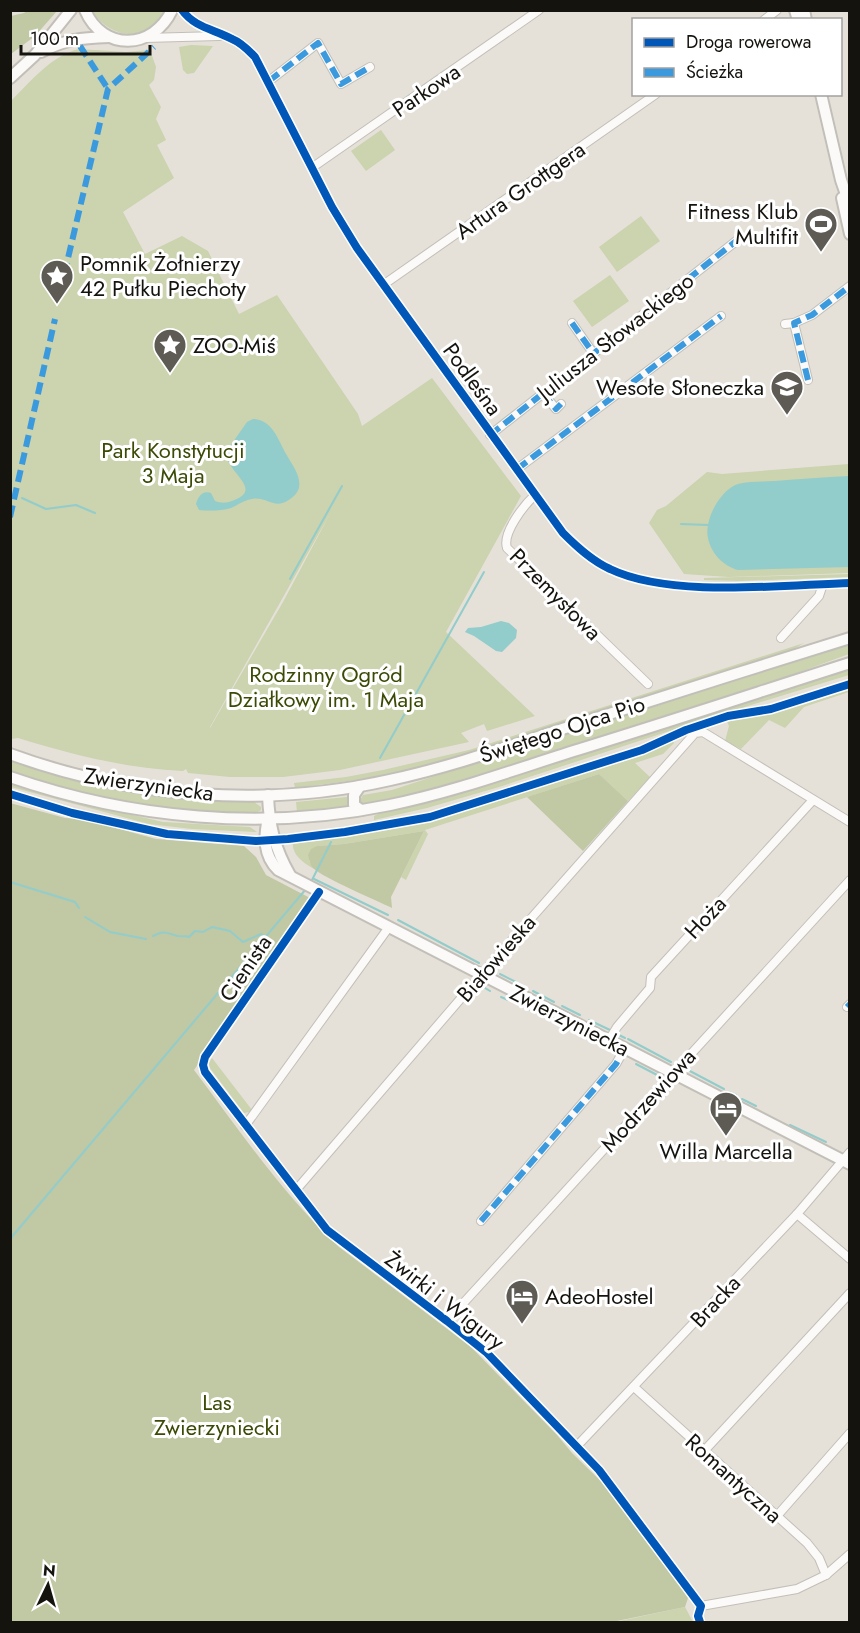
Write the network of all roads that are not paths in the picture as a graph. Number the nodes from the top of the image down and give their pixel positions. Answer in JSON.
{"nodes":[{"id":1,"x":70,"y":10,"type":"edge"},
{"id":2,"x":85,"y":10,"type":"edge"},
{"id":3,"x":172,"y":10,"type":"edge"},
{"id":4,"x":182,"y":10,"type":"edge"},
{"id":5,"x":539,"y":10,"type":"edge"},
{"id":6,"x":228,"y":36,"type":"junction"},
{"id":7,"x":110,"y":37,"type":"junction"},
{"id":8,"x":145,"y":38,"type":"junction"},
{"id":9,"x":35,"y":55,"type":"junction"},
{"id":10,"x":370,"y":67,"type":"dead end"},
{"id":11,"x":10,"y":78,"type":"edge"},
{"id":12,"x":269,"y":81,"type":"junction"},
{"id":13,"x":653,"y":96,"type":"edge"},
{"id":14,"x":821,"y":96,"type":"edge"},
{"id":15,"x":313,"y":167,"type":"junction"},
{"id":16,"x":847,"y":200,"type":"edge"},
{"id":17,"x":849,"y":234,"type":"edge"},
{"id":18,"x":740,"y":238,"type":"dead end"},
{"id":19,"x":383,"y":285,"type":"junction"},
{"id":20,"x":849,"y":286,"type":"edge"},
{"id":21,"x":721,"y":316,"type":"dead end"},
{"id":22,"x":572,"y":323,"type":"dead end"},
{"id":23,"x":794,"y":323,"type":"junction"},
{"id":24,"x":785,"y":324,"type":"dead end"},
{"id":25,"x":593,"y":353,"type":"junction"},
{"id":26,"x":808,"y":380,"type":"dead end"},
{"id":27,"x":543,"y":393,"type":"junction"},
{"id":28,"x":561,"y":404,"type":"dead end"},
{"id":29,"x":490,"y":435,"type":"junction"},
{"id":30,"x":517,"y":469,"type":"junction"},
{"id":31,"x":535,"y":495,"type":"junction"},
{"id":32,"x":849,"y":583,"type":"edge"},
{"id":33,"x":823,"y":584,"type":"junction"},
{"id":34,"x":781,"y":638,"type":"dead end"},
{"id":35,"x":849,"y":638,"type":"edge"},
{"id":36,"x":849,"y":663,"type":"edge"},
{"id":37,"x":648,"y":684,"type":"dead end"},
{"id":38,"x":10,"y":754,"type":"edge"},
{"id":39,"x":10,"y":777,"type":"edge"},
{"id":40,"x":360,"y":786,"type":"junction"},
{"id":41,"x":268,"y":795,"type":"junction"},
{"id":42,"x":813,"y":800,"type":"junction"},
{"id":43,"x":361,"y":810,"type":"junction"},
{"id":44,"x":268,"y":818,"type":"junction"},
{"id":45,"x":849,"y":822,"type":"edge"},
{"id":46,"x":849,"y":880,"type":"edge"},
{"id":47,"x":317,"y":891,"type":"junction"},
{"id":48,"x":389,"y":927,"type":"junction"},
{"id":49,"x":481,"y":975,"type":"junction"},
{"id":50,"x":609,"y":1040,"type":"junction"},
{"id":51,"x":625,"y":1048,"type":"junction"},
{"id":52,"x":203,"y":1065,"type":"joint"},
{"id":53,"x":673,"y":1073,"type":"junction"},
{"id":54,"x":246,"y":1126,"type":"junction"},
{"id":55,"x":847,"y":1159,"type":"edge"},
{"id":56,"x":296,"y":1190,"type":"junction"},
{"id":57,"x":797,"y":1214,"type":"junction"},
{"id":58,"x":481,"y":1221,"type":"dead end"},
{"id":59,"x":849,"y":1259,"type":"edge"},
{"id":60,"x":849,"y":1293,"type":"edge"},
{"id":61,"x":447,"y":1321,"type":"junction"},
{"id":62,"x":634,"y":1387,"type":"junction"},
{"id":63,"x":849,"y":1433,"type":"edge"},
{"id":64,"x":577,"y":1446,"type":"junction"},
{"id":65,"x":704,"y":1450,"type":"junction"},
{"id":66,"x":776,"y":1516,"type":"junction"},
{"id":67,"x":849,"y":1554,"type":"edge"},
{"id":68,"x":826,"y":1575,"type":"junction"},
{"id":69,"x":701,"y":1606,"type":"junction"},
{"id":70,"x":700,"y":1623,"type":"edge"}],
"edges":[{"from":1,"to":9,"type":"main road"},
{"from":2,"to":7,"type":"main road"},
{"from":3,"to":8,"type":"main road"},
{"from":4,"to":6,"type":"street","name":"Podleśna"},
{"from":5,"to":15,"type":"street","name":"Parkowa"},
{"from":6,"to":8,"type":"street"},
{"from":6,"to":12,"type":"street","name":"Podleśna"},
{"from":7,"to":8,"type":"main road"},
{"from":7,"to":9,"type":"main road"},
{"from":9,"to":11,"type":"main road"},
{"from":10,"to":12,"type":"street"},
{"from":12,"to":15,"type":"street","name":"Podleśna"},
{"from":13,"to":19,"type":"street","name":"Artura Grottgera"},
{"from":14,"to":16,"type":"main road"},
{"from":15,"to":19,"type":"street","name":"Podleśna"},
{"from":16,"to":17,"type":"main road"},
{"from":18,"to":25,"type":"street","name":"Juliusza Słowackiego"},
{"from":19,"to":29,"type":"street","name":"Podleśna"},
{"from":20,"to":23,"type":"street"},
{"from":21,"to":30,"type":"street"},
{"from":22,"to":25,"type":"street"},
{"from":23,"to":24,"type":"street"},
{"from":23,"to":26,"type":"street"},
{"from":25,"to":27,"type":"street","name":"Juliusza Słowackiego"},
{"from":27,"to":28,"type":"street"},
{"from":27,"to":29,"type":"street","name":"Juliusza Słowackiego"},
{"from":29,"to":30,"type":"street","name":"Podleśna"},
{"from":30,"to":31,"type":"street","name":"Podleśna"},
{"from":31,"to":33,"type":"street","name":"Podleśna"},
{"from":31,"to":37,"type":"street","name":"Przemysłowa"},
{"from":32,"to":33,"type":"street","name":"Podleśna"},
{"from":33,"to":34,"type":"street"},
{"from":35,"to":40,"type":"main road","name":"Świętego Ojca Pio"},
{"from":36,"to":43,"type":"main road","name":"Świętego Ojca Pio"},
{"from":38,"to":41,"type":"main road","name":"Zwierzyniecka"},
{"from":39,"to":44,"type":"main road","name":"Zwierzyniecka"},
{"from":40,"to":41,"type":"main road","name":"Świętego Ojca Pio"},
{"from":40,"to":43,"type":"main road"},
{"from":41,"to":44,"type":"main road","name":"Zwierzyniecka"},
{"from":42,"to":45,"type":"street"},
{"from":42,"to":49,"type":"street","name":"Białowieska"},
{"from":42,"to":50,"type":"street","name":"Hoża"},
{"from":43,"to":44,"type":"main road","name":"Świętego Ojca Pio"},
{"from":44,"to":47,"type":"main road","name":"Zwierzyniecka"},
{"from":46,"to":53,"type":"street","name":"Modrzewiowa"},
{"from":47,"to":48,"type":"main road","name":"Zwierzyniecka"},
{"from":47,"to":52,"type":"street","name":"Cienista"},
{"from":48,"to":49,"type":"main road","name":"Zwierzyniecka"},
{"from":48,"to":54,"type":"street"},
{"from":49,"to":50,"type":"main road","name":"Zwierzyniecka"},
{"from":49,"to":56,"type":"street","name":"Białowieska"},
{"from":50,"to":51,"type":"main road","name":"Zwierzyniecka"},
{"from":51,"to":53,"type":"main road","name":"Zwierzyniecka"},
{"from":51,"to":58,"type":"street"},
{"from":52,"to":54,"type":"street","name":"Żwirki i Wigury"},
{"from":53,"to":55,"type":"main road","name":"Zwierzyniecka"},
{"from":53,"to":61,"type":"street","name":"Modrzewiowa"},
{"from":54,"to":56,"type":"street","name":"Żwirki i Wigury"},
{"from":55,"to":57,"type":"street","name":"Bracka"},
{"from":56,"to":61,"type":"street","name":"Żwirki i Wigury"},
{"from":57,"to":59,"type":"street"},
{"from":57,"to":62,"type":"street","name":"Bracka"},
{"from":60,"to":65,"type":"street"},
{"from":61,"to":64,"type":"street","name":"Żwirki i Wigury"},
{"from":62,"to":64,"type":"street","name":"Bracka"},
{"from":62,"to":65,"type":"street","name":"Romantyczna"},
{"from":63,"to":66,"type":"street"},
{"from":64,"to":69,"type":"street","name":"Żwirki i Wigury"},
{"from":65,"to":66,"type":"street","name":"Romantyczna"},
{"from":66,"to":68,"type":"street","name":"Romantyczna"},
{"from":67,"to":68,"type":"street"},
{"from":68,"to":69,"type":"street"},
{"from":69,"to":70,"type":"street"}]}
